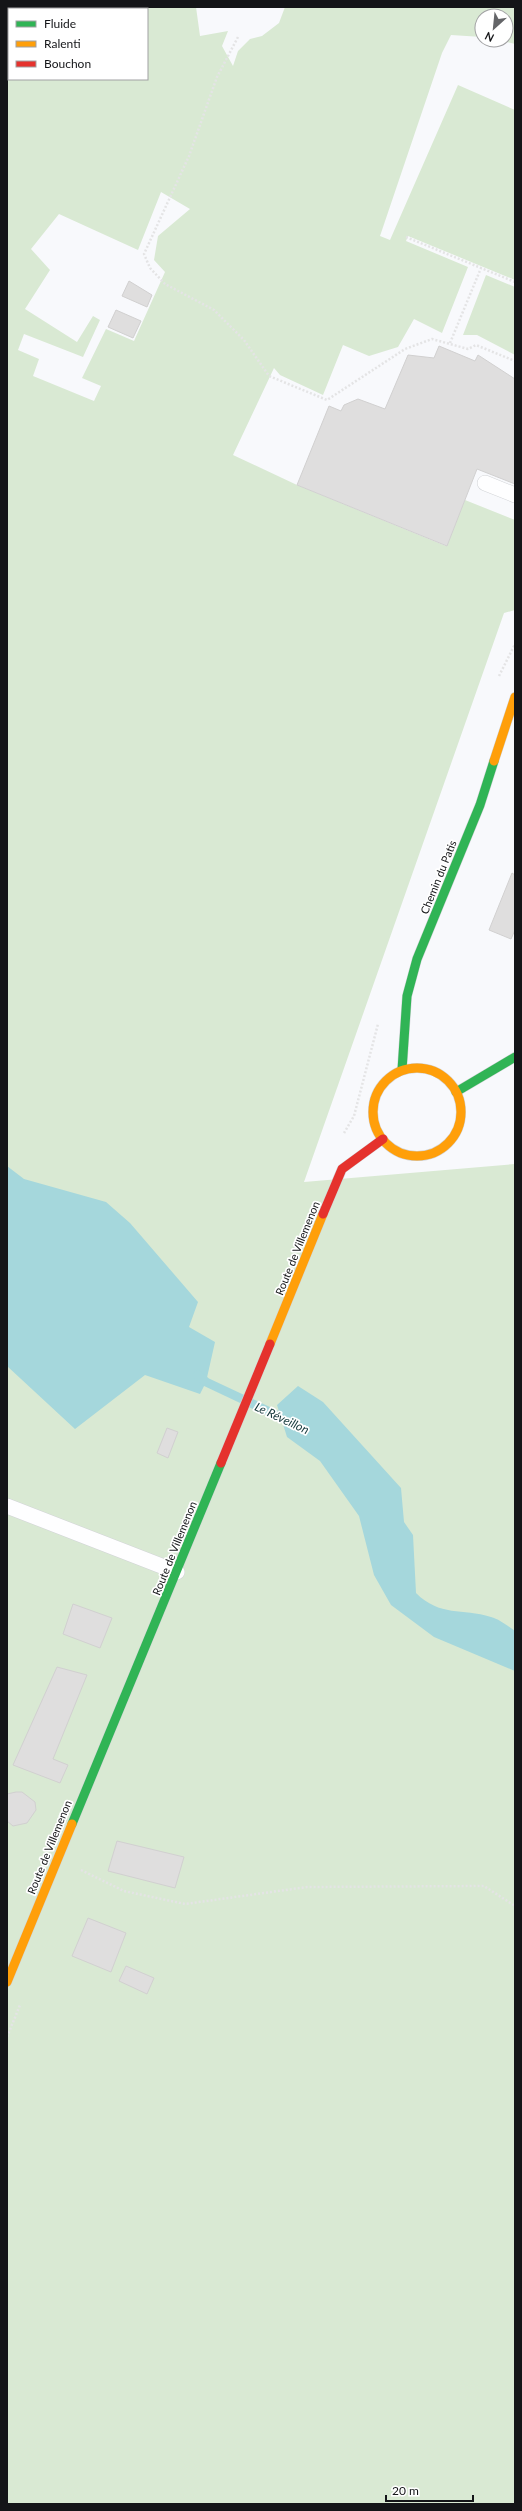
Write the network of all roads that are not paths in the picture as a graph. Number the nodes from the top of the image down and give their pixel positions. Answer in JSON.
{"nodes":[{"id":1,"x":485,"y":483,"type":"dead end"},
{"id":2,"x":515,"y":495,"type":"edge"},
{"id":3,"x":515,"y":697,"type":"edge"},
{"id":4,"x":515,"y":1057,"type":"edge"},
{"id":5,"x":402,"y":1070,"type":"junction"},
{"id":6,"x":456,"y":1092,"type":"junction"},
{"id":7,"x":383,"y":1139,"type":"junction"},
{"id":8,"x":7,"y":1506,"type":"edge"},
{"id":9,"x":177,"y":1572,"type":"junction"},
{"id":10,"x":7,"y":1982,"type":"edge"}],
"edges":[{"from":1,"to":2,"type":"lane"},
{"from":3,"to":5,"type":"street","name":"Chemin du Patis"},
{"from":4,"to":6,"type":"street"},
{"from":5,"to":6,"type":"street"},
{"from":5,"to":7,"type":"street"},
{"from":6,"to":7,"type":"street"},
{"from":7,"to":9,"type":"street","name":"Route de Villemenon"},
{"from":8,"to":9,"type":"lane"},
{"from":9,"to":10,"type":"street","name":"Route de Villemenon"}]}
